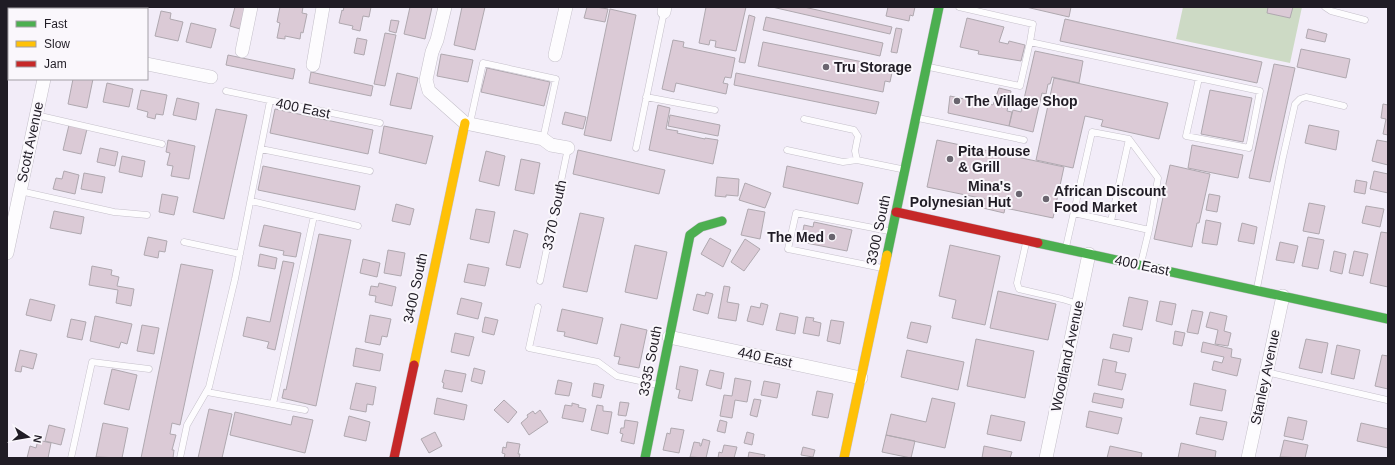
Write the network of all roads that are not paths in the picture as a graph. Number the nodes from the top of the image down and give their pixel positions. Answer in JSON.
{"nodes":[{"id":1,"x":251,"y":7,"type":"edge"},
{"id":2,"x":324,"y":7,"type":"edge"},
{"id":3,"x":445,"y":7,"type":"edge"},
{"id":4,"x":566,"y":7,"type":"edge"},
{"id":5,"x":939,"y":7,"type":"edge"},
{"id":6,"x":960,"y":7,"type":"edge"},
{"id":7,"x":1325,"y":7,"type":"edge"},
{"id":8,"x":665,"y":9,"type":"edge"},
{"id":9,"x":1365,"y":20,"type":"dead end"},
{"id":10,"x":1030,"y":42,"type":"junction"},
{"id":11,"x":242,"y":51,"type":"dead end"},
{"id":12,"x":555,"y":55,"type":"dead end"},
{"id":13,"x":148,"y":64,"type":"edge"},
{"id":14,"x":313,"y":65,"type":"dead end"},
{"id":15,"x":926,"y":67,"type":"junction"},
{"id":16,"x":211,"y":77,"type":"dead end"},
{"id":17,"x":1199,"y":78,"type":"junction"},
{"id":18,"x":44,"y":80,"type":"edge"},
{"id":19,"x":226,"y":91,"type":"dead end"},
{"id":20,"x":646,"y":97,"type":"junction"},
{"id":21,"x":270,"y":101,"type":"junction"},
{"id":22,"x":1344,"y":106,"type":"dead end"},
{"id":23,"x":715,"y":110,"type":"dead end"},
{"id":24,"x":36,"y":116,"type":"junction"},
{"id":25,"x":916,"y":117,"type":"junction"},
{"id":26,"x":804,"y":119,"type":"dead end"},
{"id":27,"x":380,"y":123,"type":"dead end"},
{"id":28,"x":467,"y":124,"type":"junction"},
{"id":29,"x":542,"y":139,"type":"junction"},
{"id":30,"x":1129,"y":139,"type":"junction"},
{"id":31,"x":1024,"y":140,"type":"dead end"},
{"id":32,"x":162,"y":144,"type":"dead end"},
{"id":33,"x":568,"y":148,"type":"joint"},
{"id":34,"x":636,"y":148,"type":"dead end"},
{"id":35,"x":261,"y":149,"type":"junction"},
{"id":36,"x":787,"y":150,"type":"dead end"},
{"id":37,"x":857,"y":160,"type":"junction"},
{"id":38,"x":905,"y":170,"type":"junction"},
{"id":39,"x":370,"y":171,"type":"dead end"},
{"id":40,"x":20,"y":191,"type":"junction"},
{"id":41,"x":251,"y":201,"type":"junction"},
{"id":42,"x":896,"y":212,"type":"junction"},
{"id":43,"x":1074,"y":213,"type":"junction"},
{"id":44,"x":147,"y":215,"type":"dead end"},
{"id":45,"x":314,"y":216,"type":"junction"},
{"id":46,"x":722,"y":221,"type":"dead end"},
{"id":47,"x":1111,"y":221,"type":"junction"},
{"id":48,"x":358,"y":226,"type":"dead end"},
{"id":49,"x":1149,"y":230,"type":"junction"},
{"id":50,"x":892,"y":232,"type":"junction"},
{"id":51,"x":1026,"y":240,"type":"junction"},
{"id":52,"x":184,"y":242,"type":"dead end"},
{"id":53,"x":1066,"y":249,"type":"junction"},
{"id":54,"x":7,"y":253,"type":"edge"},
{"id":55,"x":240,"y":254,"type":"junction"},
{"id":56,"x":1089,"y":254,"type":"junction"},
{"id":57,"x":1140,"y":265,"type":"junction"},
{"id":58,"x":884,"y":268,"type":"junction"},
{"id":59,"x":540,"y":281,"type":"dead end"},
{"id":60,"x":1256,"y":290,"type":"junction"},
{"id":61,"x":1283,"y":296,"type":"junction"},
{"id":62,"x":1078,"y":304,"type":"junction"},
{"id":63,"x":538,"y":307,"type":"dead end"},
{"id":64,"x":1388,"y":319,"type":"edge"},
{"id":65,"x":669,"y":337,"type":"junction"},
{"id":66,"x":149,"y":369,"type":"dead end"},
{"id":67,"x":1266,"y":372,"type":"junction"},
{"id":68,"x":861,"y":378,"type":"junction"},
{"id":69,"x":660,"y":386,"type":"junction"},
{"id":70,"x":207,"y":392,"type":"junction"},
{"id":71,"x":1387,"y":400,"type":"edge"},
{"id":72,"x":273,"y":404,"type":"junction"},
{"id":73,"x":305,"y":410,"type":"dead end"},
{"id":74,"x":71,"y":458,"type":"edge"},
{"id":75,"x":180,"y":458,"type":"edge"},
{"id":76,"x":394,"y":458,"type":"edge"},
{"id":77,"x":645,"y":458,"type":"edge"},
{"id":78,"x":844,"y":458,"type":"edge"},
{"id":79,"x":1046,"y":458,"type":"edge"},
{"id":80,"x":1248,"y":458,"type":"edge"}],
"edges":[{"from":1,"to":11,"type":"street"},
{"from":2,"to":14,"type":"street"},
{"from":3,"to":28,"type":"street"},
{"from":4,"to":12,"type":"street"},
{"from":5,"to":15,"type":"street","name":"3300 South"},
{"from":6,"to":10,"type":"lane"},
{"from":7,"to":9,"type":"lane"},
{"from":8,"to":20,"type":"lane"},
{"from":10,"to":15,"type":"lane"},
{"from":10,"to":17,"type":"lane"},
{"from":13,"to":16,"type":"street"},
{"from":15,"to":25,"type":"street","name":"3300 South"},
{"from":17,"to":17,"type":"lane"},
{"from":18,"to":24,"type":"street","name":"Scott Avenue"},
{"from":19,"to":21,"type":"lane","name":"400 East"},
{"from":20,"to":23,"type":"lane"},
{"from":20,"to":34,"type":"lane"},
{"from":21,"to":27,"type":"lane","name":"400 East"},
{"from":21,"to":35,"type":"lane"},
{"from":22,"to":60,"type":"lane"},
{"from":24,"to":32,"type":"lane"},
{"from":24,"to":40,"type":"street","name":"Scott Avenue"},
{"from":25,"to":31,"type":"lane"},
{"from":25,"to":38,"type":"street","name":"3300 South"},
{"from":26,"to":37,"type":"lane"},
{"from":28,"to":29,"type":"street"},
{"from":28,"to":29,"type":"lane"},
{"from":28,"to":76,"type":"street","name":"3400 South"},
{"from":29,"to":33,"type":"street"},
{"from":30,"to":43,"type":"lane"},
{"from":30,"to":47,"type":"lane"},
{"from":30,"to":49,"type":"lane"},
{"from":33,"to":59,"type":"lane","name":"3370 South"},
{"from":35,"to":39,"type":"lane"},
{"from":35,"to":41,"type":"lane"},
{"from":36,"to":37,"type":"lane"},
{"from":37,"to":38,"type":"lane"},
{"from":38,"to":42,"type":"street","name":"3300 South"},
{"from":40,"to":44,"type":"lane"},
{"from":40,"to":54,"type":"street","name":"Scott Avenue"},
{"from":41,"to":45,"type":"lane"},
{"from":41,"to":55,"type":"lane"},
{"from":42,"to":50,"type":"street","name":"3300 South"},
{"from":42,"to":51,"type":"street","name":"400 East"},
{"from":43,"to":47,"type":"lane"},
{"from":43,"to":53,"type":"lane"},
{"from":45,"to":48,"type":"lane"},
{"from":45,"to":72,"type":"lane"},
{"from":46,"to":65,"type":"street","name":"3335 South"},
{"from":47,"to":49,"type":"lane"},
{"from":49,"to":57,"type":"lane"},
{"from":50,"to":58,"type":"street","name":"3300 South"},
{"from":50,"to":58,"type":"lane"},
{"from":51,"to":53,"type":"street","name":"400 East"},
{"from":51,"to":62,"type":"lane"},
{"from":52,"to":55,"type":"lane"},
{"from":53,"to":56,"type":"street","name":"400 East"},
{"from":55,"to":70,"type":"lane"},
{"from":56,"to":57,"type":"street","name":"400 East"},
{"from":56,"to":62,"type":"street","name":"Woodland Avenue"},
{"from":57,"to":60,"type":"street","name":"400 East"},
{"from":58,"to":68,"type":"street","name":"3300 South"},
{"from":60,"to":61,"type":"street","name":"400 East"},
{"from":61,"to":64,"type":"street","name":"400 East"},
{"from":61,"to":67,"type":"street","name":"Stanley Avenue"},
{"from":62,"to":79,"type":"street","name":"Woodland Avenue"},
{"from":63,"to":69,"type":"lane"},
{"from":65,"to":68,"type":"street","name":"440 East"},
{"from":65,"to":69,"type":"street","name":"3335 South"},
{"from":66,"to":74,"type":"lane"},
{"from":67,"to":71,"type":"lane"},
{"from":67,"to":80,"type":"street","name":"Stanley Avenue"},
{"from":68,"to":78,"type":"street","name":"3300 South"},
{"from":69,"to":77,"type":"street","name":"3335 South"},
{"from":70,"to":72,"type":"lane"},
{"from":70,"to":75,"type":"lane"},
{"from":72,"to":73,"type":"lane"}]}
